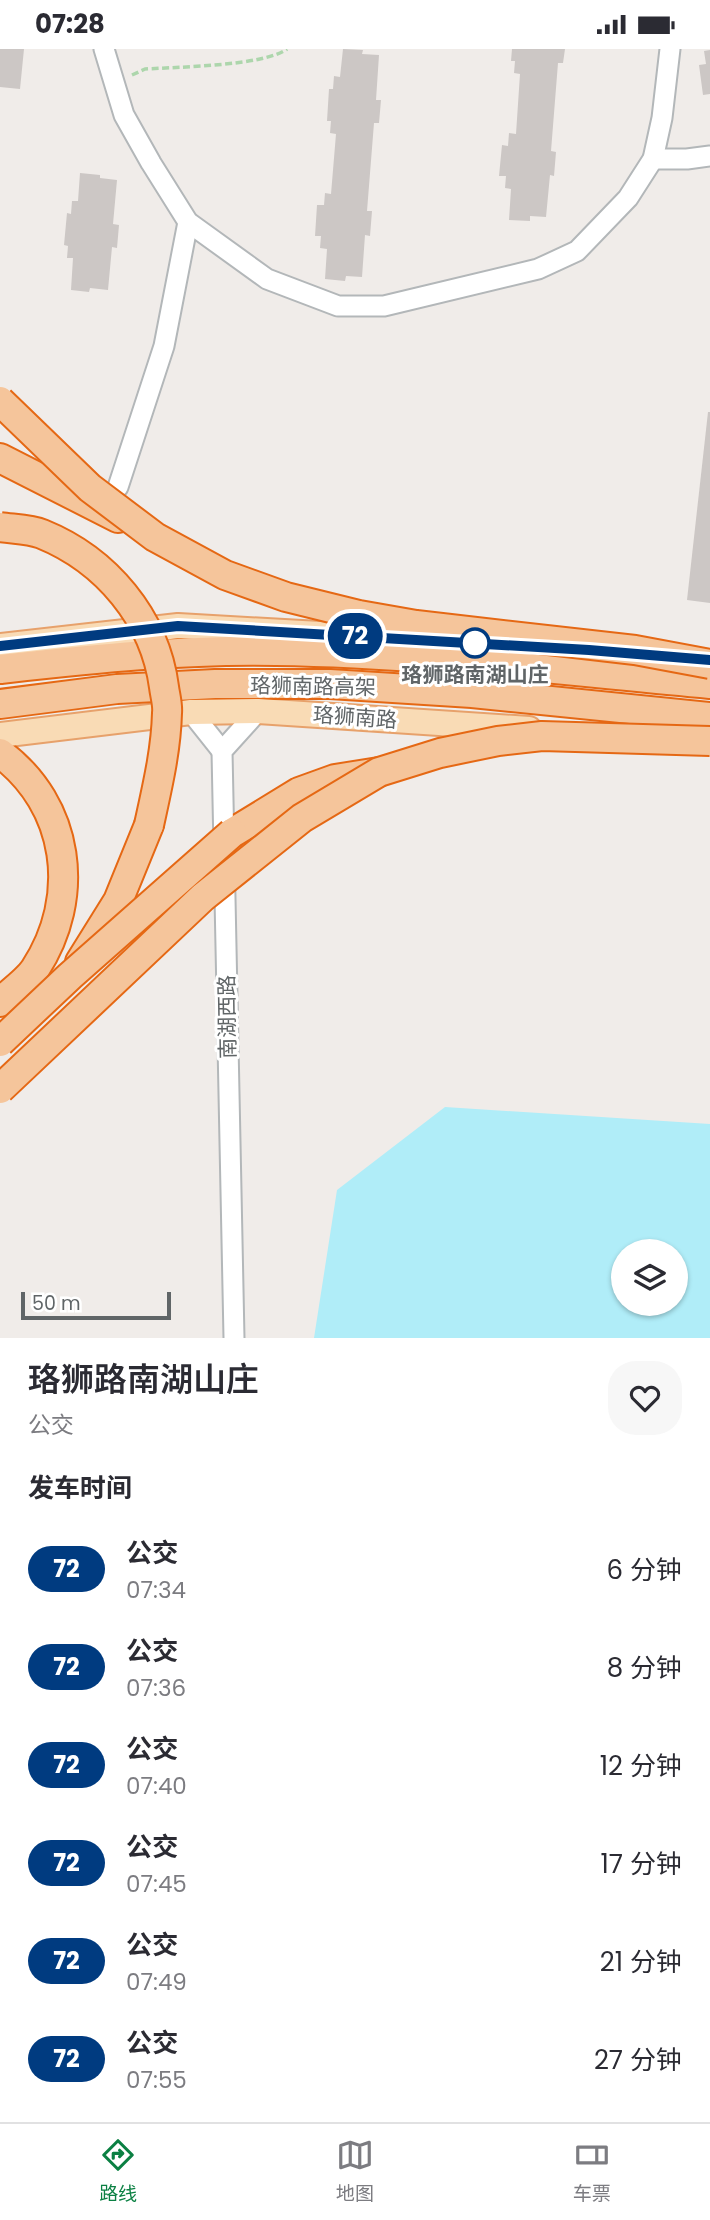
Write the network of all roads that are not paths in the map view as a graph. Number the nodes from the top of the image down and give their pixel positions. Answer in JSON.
{"nodes":[{"id":1,"x":104,"y":49,"type":"edge"},
{"id":2,"x":670,"y":49,"type":"edge"},
{"id":3,"x":710,"y":156,"type":"edge"},
{"id":4,"x":653,"y":159,"type":"junction"},
{"id":5,"x":188,"y":222,"type":"junction"},
{"id":6,"x":0,"y":401,"type":"edge"},
{"id":7,"x":0,"y":458,"type":"edge"},
{"id":8,"x":118,"y":488,"type":"dead end"},
{"id":9,"x":0,"y":527,"type":"edge"},
{"id":10,"x":155,"y":537,"type":"junction"},
{"id":11,"x":0,"y":646,"type":"edge"},
{"id":12,"x":710,"y":662,"type":"edge"},
{"id":13,"x":0,"y":669,"type":"edge"},
{"id":14,"x":710,"y":684,"type":"edge"},
{"id":15,"x":0,"y":704,"type":"edge"},
{"id":16,"x":258,"y":711,"type":"junction"},
{"id":17,"x":191,"y":712,"type":"junction"},
{"id":18,"x":710,"y":717,"type":"edge"},
{"id":19,"x":0,"y":735,"type":"edge"},
{"id":20,"x":710,"y":743,"type":"edge"},
{"id":21,"x":222,"y":751,"type":"junction"},
{"id":22,"x":0,"y":753,"type":"edge"},
{"id":23,"x":379,"y":772,"type":"junction"},
{"id":24,"x":70,"y":976,"type":"junction"},
{"id":25,"x":0,"y":1002,"type":"edge"},
{"id":26,"x":0,"y":1042,"type":"edge"},
{"id":27,"x":0,"y":1089,"type":"edge"},
{"id":28,"x":234,"y":1338,"type":"edge"}],
"edges":[{"from":1,"to":5,"type":"street"},
{"from":2,"to":4,"type":"street"},
{"from":3,"to":4,"type":"street"},
{"from":4,"to":5,"type":"street"},
{"from":5,"to":8,"type":"street"},
{"from":6,"to":10,"type":"highway","bridge":true},
{"from":7,"to":10,"type":"highway","bridge":true},
{"from":9,"to":24,"type":"highway","bridge":true},
{"from":10,"to":12,"type":"highway","bridge":true},
{"from":11,"to":12,"type":"main road"},
{"from":13,"to":14,"type":"highway","name":"珞狮南路高架"},
{"from":15,"to":18,"type":"highway","name":"珞狮南路高架"},
{"from":16,"to":17,"type":"main road","name":"珞狮南路"},
{"from":16,"to":20,"type":"main road","name":"珞狮南路"},
{"from":16,"to":21,"type":"street"},
{"from":17,"to":19,"type":"main road","name":"珞狮南路"},
{"from":17,"to":21,"type":"street"},
{"from":20,"to":23,"type":"highway","bridge":true},
{"from":21,"to":28,"type":"street","name":"南湖西路"},
{"from":22,"to":25,"type":"highway"},
{"from":23,"to":24,"type":"highway","bridge":true},
{"from":23,"to":27,"type":"highway","bridge":true},
{"from":24,"to":26,"type":"highway","bridge":true}]}
